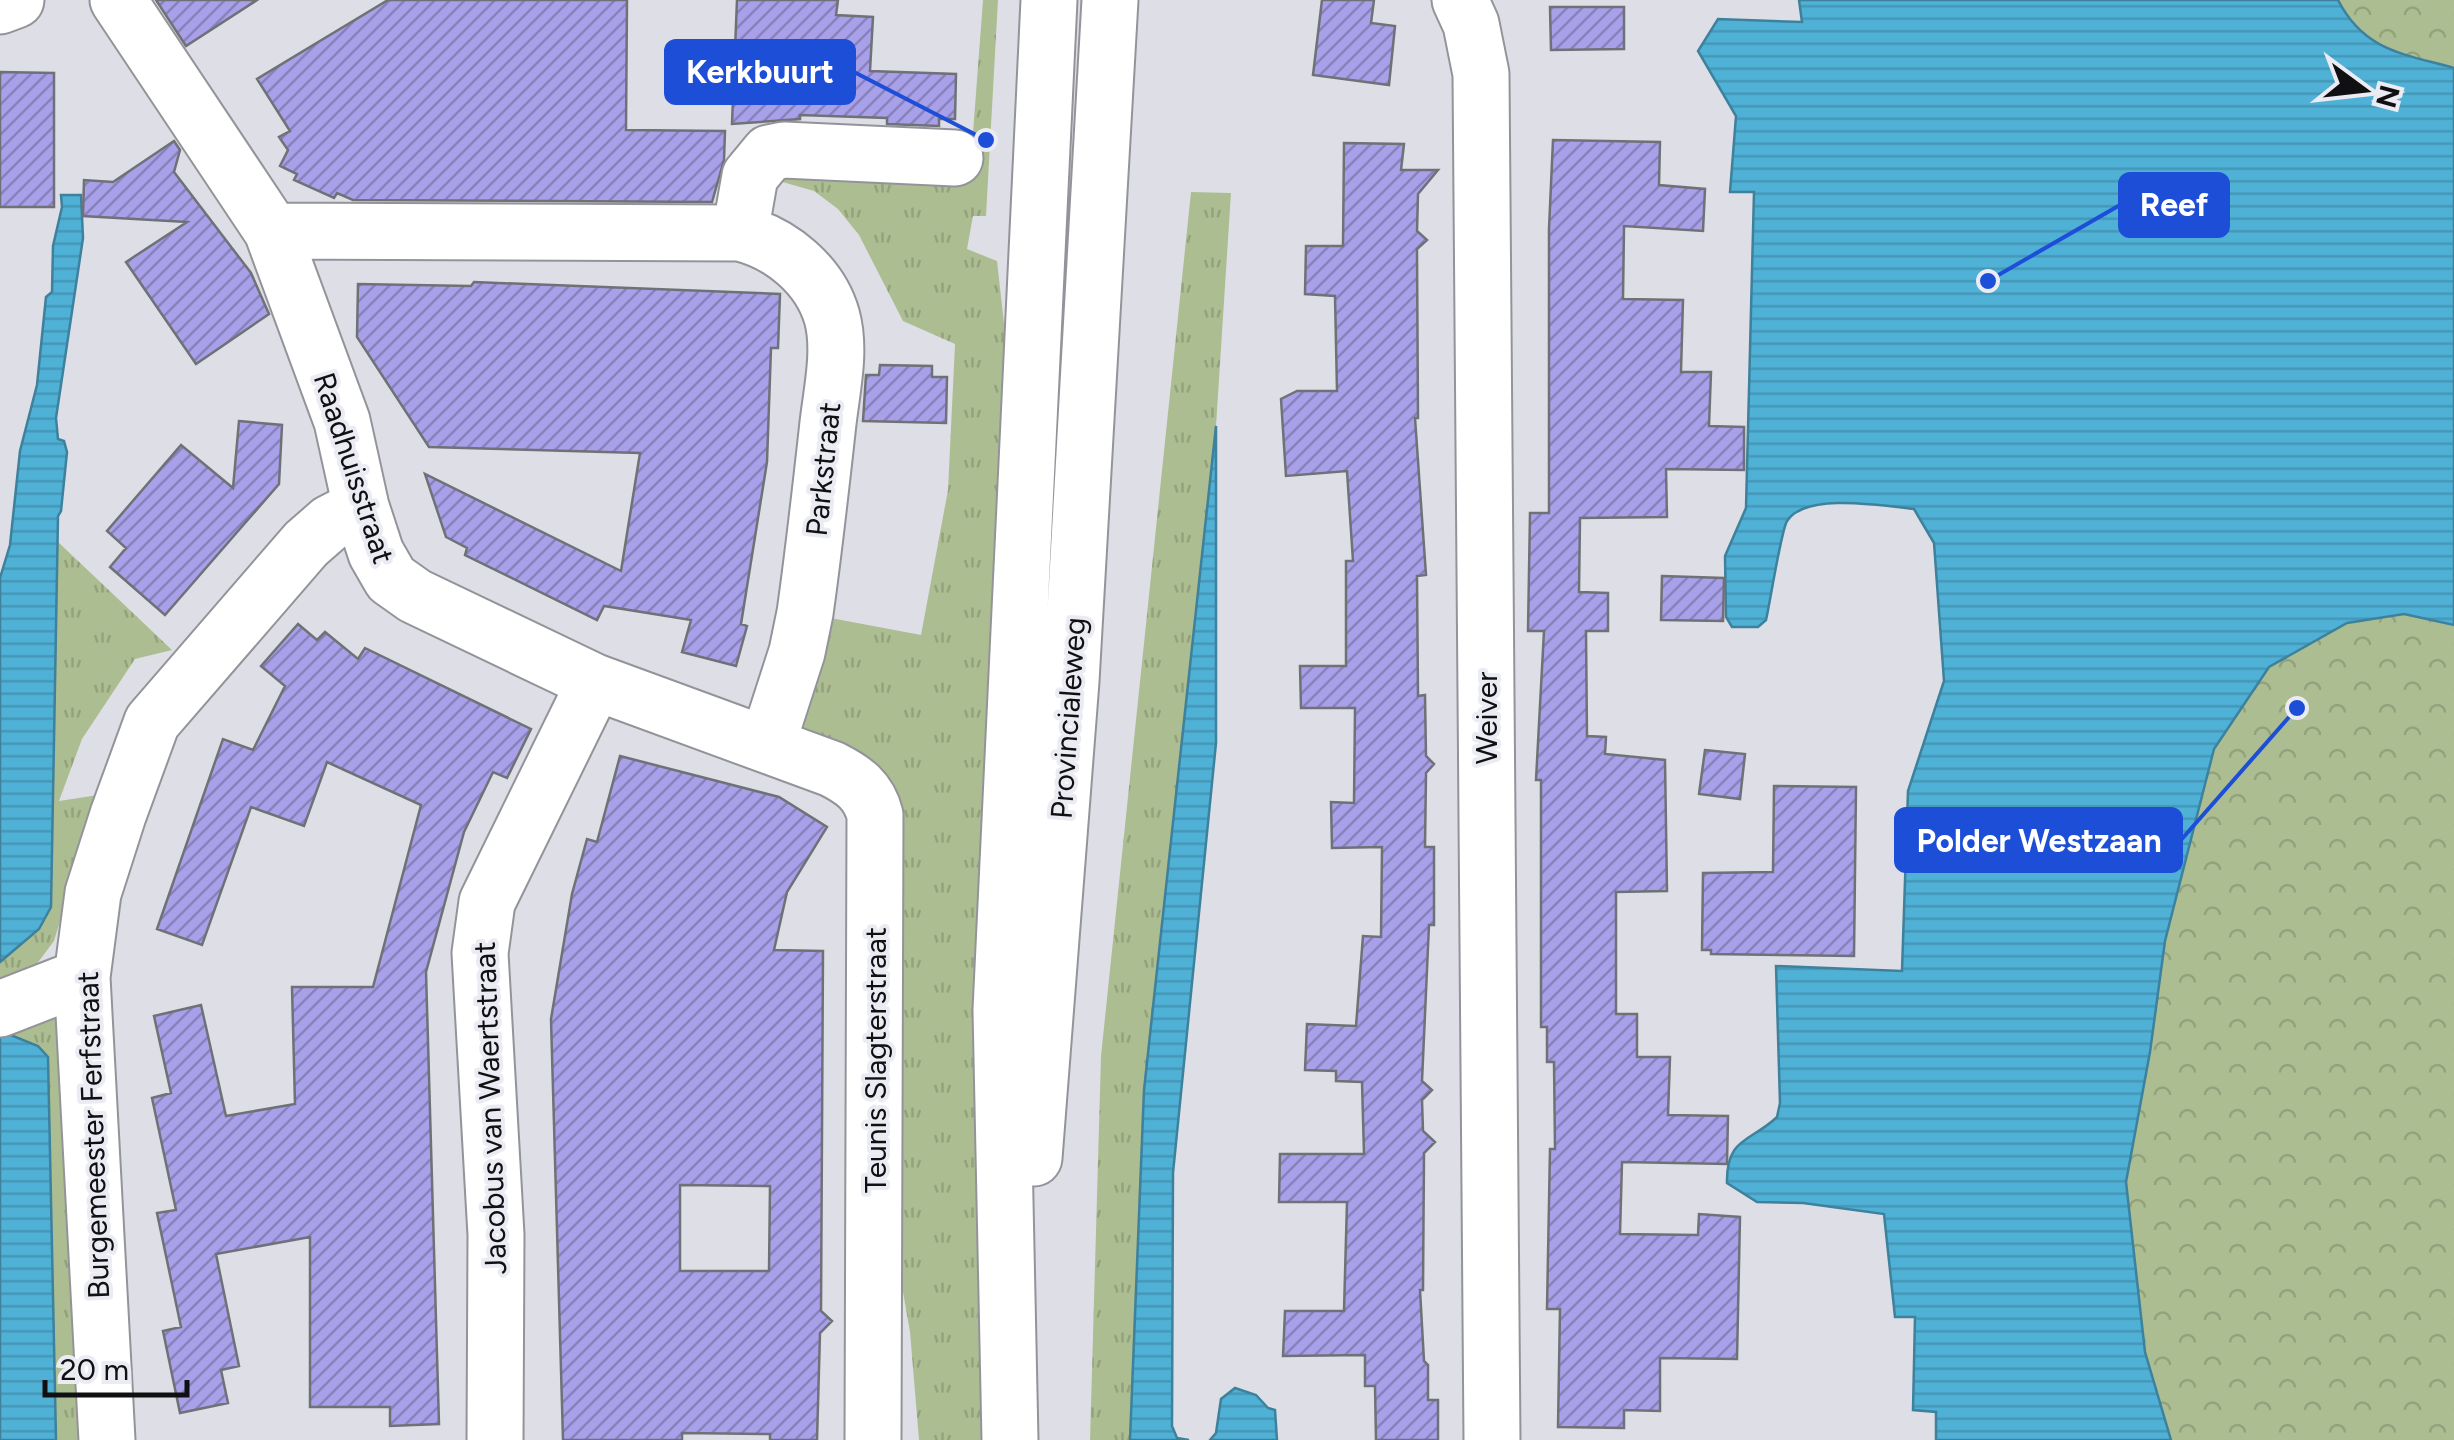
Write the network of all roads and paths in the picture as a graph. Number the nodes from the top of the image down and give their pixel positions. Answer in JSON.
{"nodes":[{"id":1,"x":16,"y":0,"type":"edge"},
{"id":2,"x":118,"y":0,"type":"edge"},
{"id":3,"x":1049,"y":0,"type":"edge"},
{"id":4,"x":1110,"y":0,"type":"edge"},
{"id":5,"x":1460,"y":0,"type":"edge"},
{"id":6,"x":0,"y":6,"type":"edge"},
{"id":7,"x":956,"y":158,"type":"dead end"},
{"id":8,"x":272,"y":232,"type":"junction"},
{"id":9,"x":740,"y":234,"type":"junction"},
{"id":10,"x":360,"y":507,"type":"junction"},
{"id":11,"x":595,"y":682,"type":"junction"},
{"id":12,"x":767,"y":745,"type":"junction"},
{"id":13,"x":82,"y":978,"type":"junction"},
{"id":14,"x":8,"y":1006,"type":"edge"},
{"id":15,"x":1010,"y":1438,"type":"edge"},
{"id":16,"x":106,"y":1440,"type":"edge"},
{"id":17,"x":494,"y":1440,"type":"edge"},
{"id":18,"x":873,"y":1440,"type":"edge"},
{"id":19,"x":1492,"y":1440,"type":"edge"}],
"edges":[{"from":1,"to":6,"type":"street"},
{"from":2,"to":8,"type":"street","name":"Raadhuisstraat"},
{"from":3,"to":15,"type":"street","name":"Provincialeweg"},
{"from":4,"to":15,"type":"street","name":"Provincialeweg"},
{"from":5,"to":19,"type":"street","name":"Weiver"},
{"from":7,"to":9,"type":"street"},
{"from":8,"to":9,"type":"street","name":"Parkstraat"},
{"from":8,"to":10,"type":"street","name":"Raadhuisstraat"},
{"from":9,"to":12,"type":"street","name":"Parkstraat"},
{"from":10,"to":11,"type":"street","name":"Raadhuisstraat"},
{"from":10,"to":13,"type":"street","name":"Burgemeester Ferfstraat"},
{"from":11,"to":12,"type":"street","name":"Raadhuisstraat"},
{"from":11,"to":17,"type":"street","name":"Jacobus van Waertstraat"},
{"from":12,"to":18,"type":"street","name":"Teunis Slagterstraat"},
{"from":13,"to":14,"type":"street"},
{"from":13,"to":16,"type":"street","name":"Burgemeester Ferfstraat"}]}
